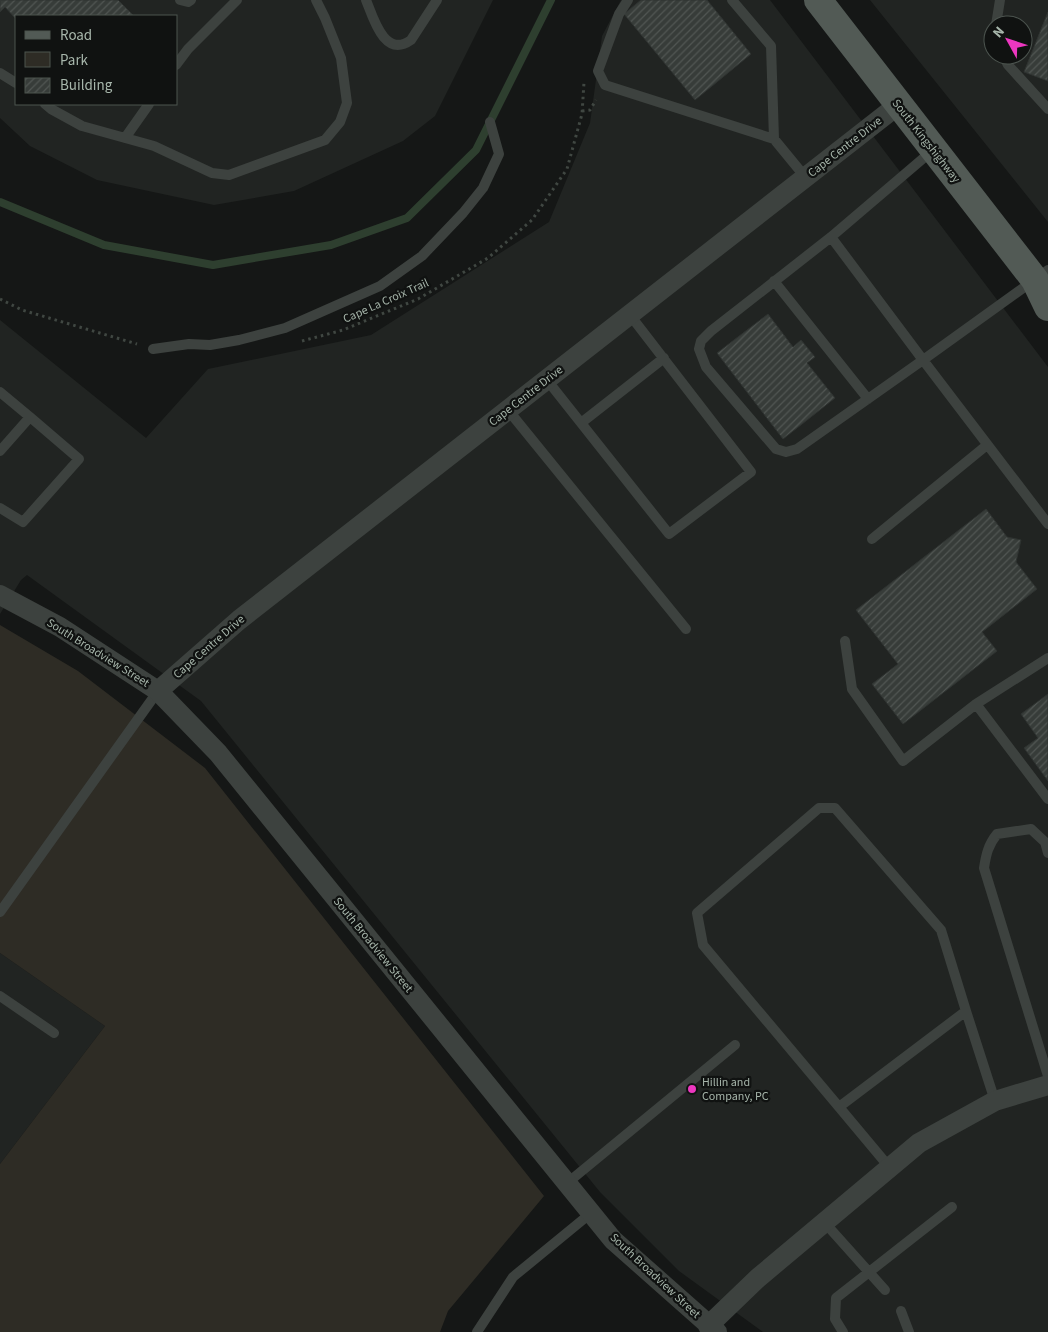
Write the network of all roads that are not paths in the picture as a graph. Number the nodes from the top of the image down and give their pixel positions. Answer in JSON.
{"nodes":[{"id":1,"x":180,"y":0,"type":"edge"},
{"id":2,"x":191,"y":0,"type":"edge"},
{"id":3,"x":237,"y":0,"type":"edge"},
{"id":4,"x":316,"y":0,"type":"edge"},
{"id":5,"x":366,"y":0,"type":"edge"},
{"id":6,"x":437,"y":0,"type":"edge"},
{"id":7,"x":628,"y":0,"type":"edge"},
{"id":8,"x":732,"y":0,"type":"edge"},
{"id":9,"x":818,"y":0,"type":"edge"},
{"id":10,"x":1000,"y":0,"type":"edge"},
{"id":11,"x":998,"y":15,"type":"edge"},
{"id":12,"x":178,"y":62,"type":"edge"},
{"id":13,"x":1008,"y":65,"type":"edge"},
{"id":14,"x":0,"y":73,"type":"edge"},
{"id":15,"x":15,"y":82,"type":"edge"},
{"id":16,"x":46,"y":105,"type":"edge"},
{"id":17,"x":149,"y":105,"type":"edge"},
{"id":18,"x":898,"y":105,"type":"junction"},
{"id":19,"x":1048,"y":110,"type":"edge"},
{"id":20,"x":490,"y":122,"type":"dead end"},
{"id":21,"x":125,"y":138,"type":"junction"},
{"id":22,"x":774,"y":139,"type":"junction"},
{"id":23,"x":933,"y":150,"type":"junction"},
{"id":24,"x":806,"y":178,"type":"junction"},
{"id":25,"x":831,"y":237,"type":"junction"},
{"id":26,"x":1044,"y":280,"type":"edge"},
{"id":27,"x":774,"y":281,"type":"junction"},
{"id":28,"x":1048,"y":307,"type":"edge"},
{"id":29,"x":630,"y":315,"type":"junction"},
{"id":30,"x":153,"y":348,"type":"road end"},
{"id":31,"x":664,"y":358,"type":"junction"},
{"id":32,"x":923,"y":360,"type":"junction"},
{"id":33,"x":547,"y":380,"type":"junction"},
{"id":34,"x":0,"y":392,"type":"edge"},
{"id":35,"x":868,"y":399,"type":"junction"},
{"id":36,"x":508,"y":410,"type":"junction"},
{"id":37,"x":30,"y":417,"type":"junction"},
{"id":38,"x":581,"y":423,"type":"junction"},
{"id":39,"x":987,"y":446,"type":"junction"},
{"id":40,"x":0,"y":451,"type":"edge"},
{"id":41,"x":0,"y":508,"type":"edge"},
{"id":42,"x":1048,"y":524,"type":"edge"},
{"id":43,"x":872,"y":539,"type":"dead end"},
{"id":44,"x":0,"y":595,"type":"edge"},
{"id":45,"x":686,"y":629,"type":"dead end"},
{"id":46,"x":845,"y":640,"type":"dead end"},
{"id":47,"x":1048,"y":658,"type":"edge"},
{"id":48,"x":158,"y":692,"type":"junction"},
{"id":49,"x":976,"y":704,"type":"junction"},
{"id":50,"x":1048,"y":799,"type":"edge"},
{"id":51,"x":1048,"y":853,"type":"edge"},
{"id":52,"x":0,"y":912,"type":"edge"},
{"id":53,"x":0,"y":996,"type":"edge"},
{"id":54,"x":966,"y":1011,"type":"junction"},
{"id":55,"x":54,"y":1032,"type":"dead end"},
{"id":56,"x":736,"y":1046,"type":"dead end"},
{"id":57,"x":1048,"y":1076,"type":"edge"},
{"id":58,"x":1048,"y":1085,"type":"edge"},
{"id":59,"x":995,"y":1101,"type":"junction"},
{"id":60,"x":839,"y":1107,"type":"junction"},
{"id":61,"x":890,"y":1168,"type":"junction"},
{"id":62,"x":566,"y":1184,"type":"junction"},
{"id":63,"x":952,"y":1207,"type":"dead end"},
{"id":64,"x":591,"y":1213,"type":"junction"},
{"id":65,"x":825,"y":1222,"type":"junction"},
{"id":66,"x":869,"y":1272,"type":"junction"},
{"id":67,"x":885,"y":1290,"type":"dead end"},
{"id":68,"x":901,"y":1311,"type":"dead end"},
{"id":69,"x":712,"y":1329,"type":"edge"},
{"id":70,"x":477,"y":1332,"type":"edge"},
{"id":71,"x":843,"y":1332,"type":"edge"},
{"id":72,"x":909,"y":1332,"type":"edge"}],
"edges":[{"from":1,"to":2,"type":"lane"},
{"from":3,"to":12,"type":"lane"},
{"from":4,"to":21,"type":"lane"},
{"from":5,"to":6,"type":"lane"},
{"from":7,"to":22,"type":"lane"},
{"from":8,"to":22,"type":"lane"},
{"from":9,"to":18,"type":"main road","name":"South Kingshighway"},
{"from":10,"to":11,"type":"lane"},
{"from":13,"to":19,"type":"lane"},
{"from":14,"to":15,"type":"lane"},
{"from":16,"to":21,"type":"lane"},
{"from":17,"to":21,"type":"lane"},
{"from":18,"to":23,"type":"main road","name":"South Kingshighway"},
{"from":18,"to":24,"type":"street","name":"Cape Centre Drive"},
{"from":20,"to":30,"type":"lane"},
{"from":22,"to":24,"type":"lane"},
{"from":23,"to":25,"type":"lane"},
{"from":23,"to":26,"type":"main road","name":"South Kingshighway"},
{"from":24,"to":29,"type":"street","name":"Cape Centre Drive"},
{"from":25,"to":27,"type":"lane"},
{"from":25,"to":32,"type":"lane"},
{"from":26,"to":28,"type":"main road","name":"South Kingshighway"},
{"from":26,"to":32,"type":"lane"},
{"from":27,"to":35,"type":"lane"},
{"from":27,"to":35,"type":"lane"},
{"from":29,"to":31,"type":"lane"},
{"from":29,"to":33,"type":"street","name":"Cape Centre Drive"},
{"from":31,"to":38,"type":"lane"},
{"from":31,"to":38,"type":"lane"},
{"from":32,"to":35,"type":"lane"},
{"from":32,"to":39,"type":"lane"},
{"from":33,"to":36,"type":"street","name":"Cape Centre Drive"},
{"from":33,"to":38,"type":"lane"},
{"from":34,"to":37,"type":"lane"},
{"from":36,"to":45,"type":"lane"},
{"from":36,"to":48,"type":"street","name":"Cape Centre Drive"},
{"from":37,"to":40,"type":"lane"},
{"from":37,"to":41,"type":"lane"},
{"from":39,"to":42,"type":"lane"},
{"from":39,"to":43,"type":"lane"},
{"from":44,"to":48,"type":"street","name":"South Broadview Street"},
{"from":46,"to":49,"type":"lane"},
{"from":47,"to":49,"type":"lane"},
{"from":48,"to":52,"type":"lane"},
{"from":48,"to":62,"type":"street","name":"South Broadview Street"},
{"from":49,"to":50,"type":"lane"},
{"from":51,"to":57,"type":"lane"},
{"from":53,"to":55,"type":"lane"},
{"from":54,"to":59,"type":"lane"},
{"from":54,"to":60,"type":"lane"},
{"from":54,"to":60,"type":"lane"},
{"from":56,"to":62,"type":"lane"},
{"from":58,"to":59,"type":"street"},
{"from":59,"to":61,"type":"street"},
{"from":60,"to":61,"type":"lane"},
{"from":61,"to":65,"type":"street"},
{"from":62,"to":64,"type":"street","name":"South Broadview Street"},
{"from":63,"to":66,"type":"lane"},
{"from":64,"to":69,"type":"street","name":"South Broadview Street"},
{"from":64,"to":70,"type":"lane"},
{"from":65,"to":66,"type":"lane"},
{"from":65,"to":69,"type":"street"},
{"from":66,"to":67,"type":"lane"},
{"from":66,"to":71,"type":"lane"},
{"from":68,"to":72,"type":"lane"}]}
